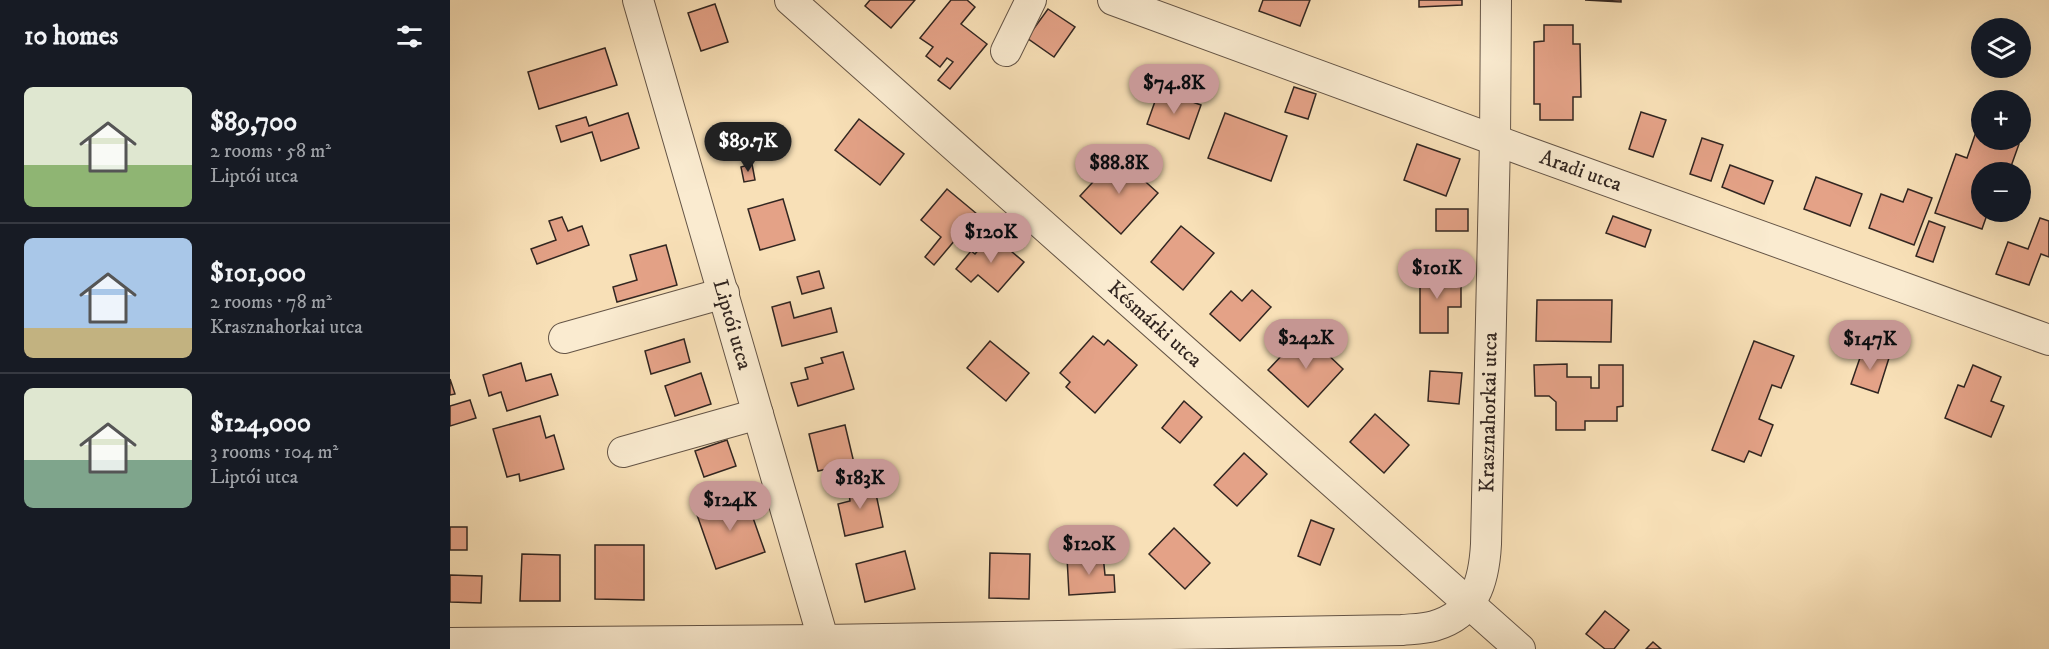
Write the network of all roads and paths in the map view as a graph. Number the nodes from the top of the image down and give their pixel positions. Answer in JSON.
{"nodes":[{"id":1,"x":638,"y":0,"type":"edge"},
{"id":2,"x":790,"y":0,"type":"edge"},
{"id":3,"x":1031,"y":0,"type":"edge"},
{"id":4,"x":1113,"y":0,"type":"edge"},
{"id":5,"x":1496,"y":0,"type":"edge"},
{"id":6,"x":1006,"y":51,"type":"dead end"},
{"id":7,"x":1495,"y":140,"type":"junction"},
{"id":8,"x":724,"y":293,"type":"junction"},
{"id":9,"x":564,"y":338,"type":"dead end"},
{"id":10,"x":2049,"y":340,"type":"edge"},
{"id":11,"x":759,"y":414,"type":"junction"},
{"id":12,"x":623,"y":452,"type":"dead end"},
{"id":13,"x":1468,"y":605,"type":"junction"},
{"id":14,"x":450,"y":643,"type":"edge"},
{"id":15,"x":824,"y":645,"type":"edge"},
{"id":16,"x":1520,"y":649,"type":"edge"}],
"edges":[{"from":1,"to":8,"type":"street","name":"Liptói utca"},
{"from":2,"to":13,"type":"street","name":"Késmárki utca"},
{"from":3,"to":6,"type":"street"},
{"from":4,"to":7,"type":"street","name":"Aradi utca"},
{"from":5,"to":7,"type":"street","name":"Krasznahorkai utca"},
{"from":7,"to":10,"type":"street","name":"Aradi utca"},
{"from":7,"to":13,"type":"street","name":"Krasznahorkai utca"},
{"from":8,"to":9,"type":"street"},
{"from":8,"to":11,"type":"street","name":"Liptói utca"},
{"from":11,"to":12,"type":"street"},
{"from":11,"to":15,"type":"street","name":"Liptói utca"},
{"from":13,"to":15,"type":"street"},
{"from":13,"to":16,"type":"street","name":"Késmárki utca"},
{"from":14,"to":15,"type":"street"}]}
